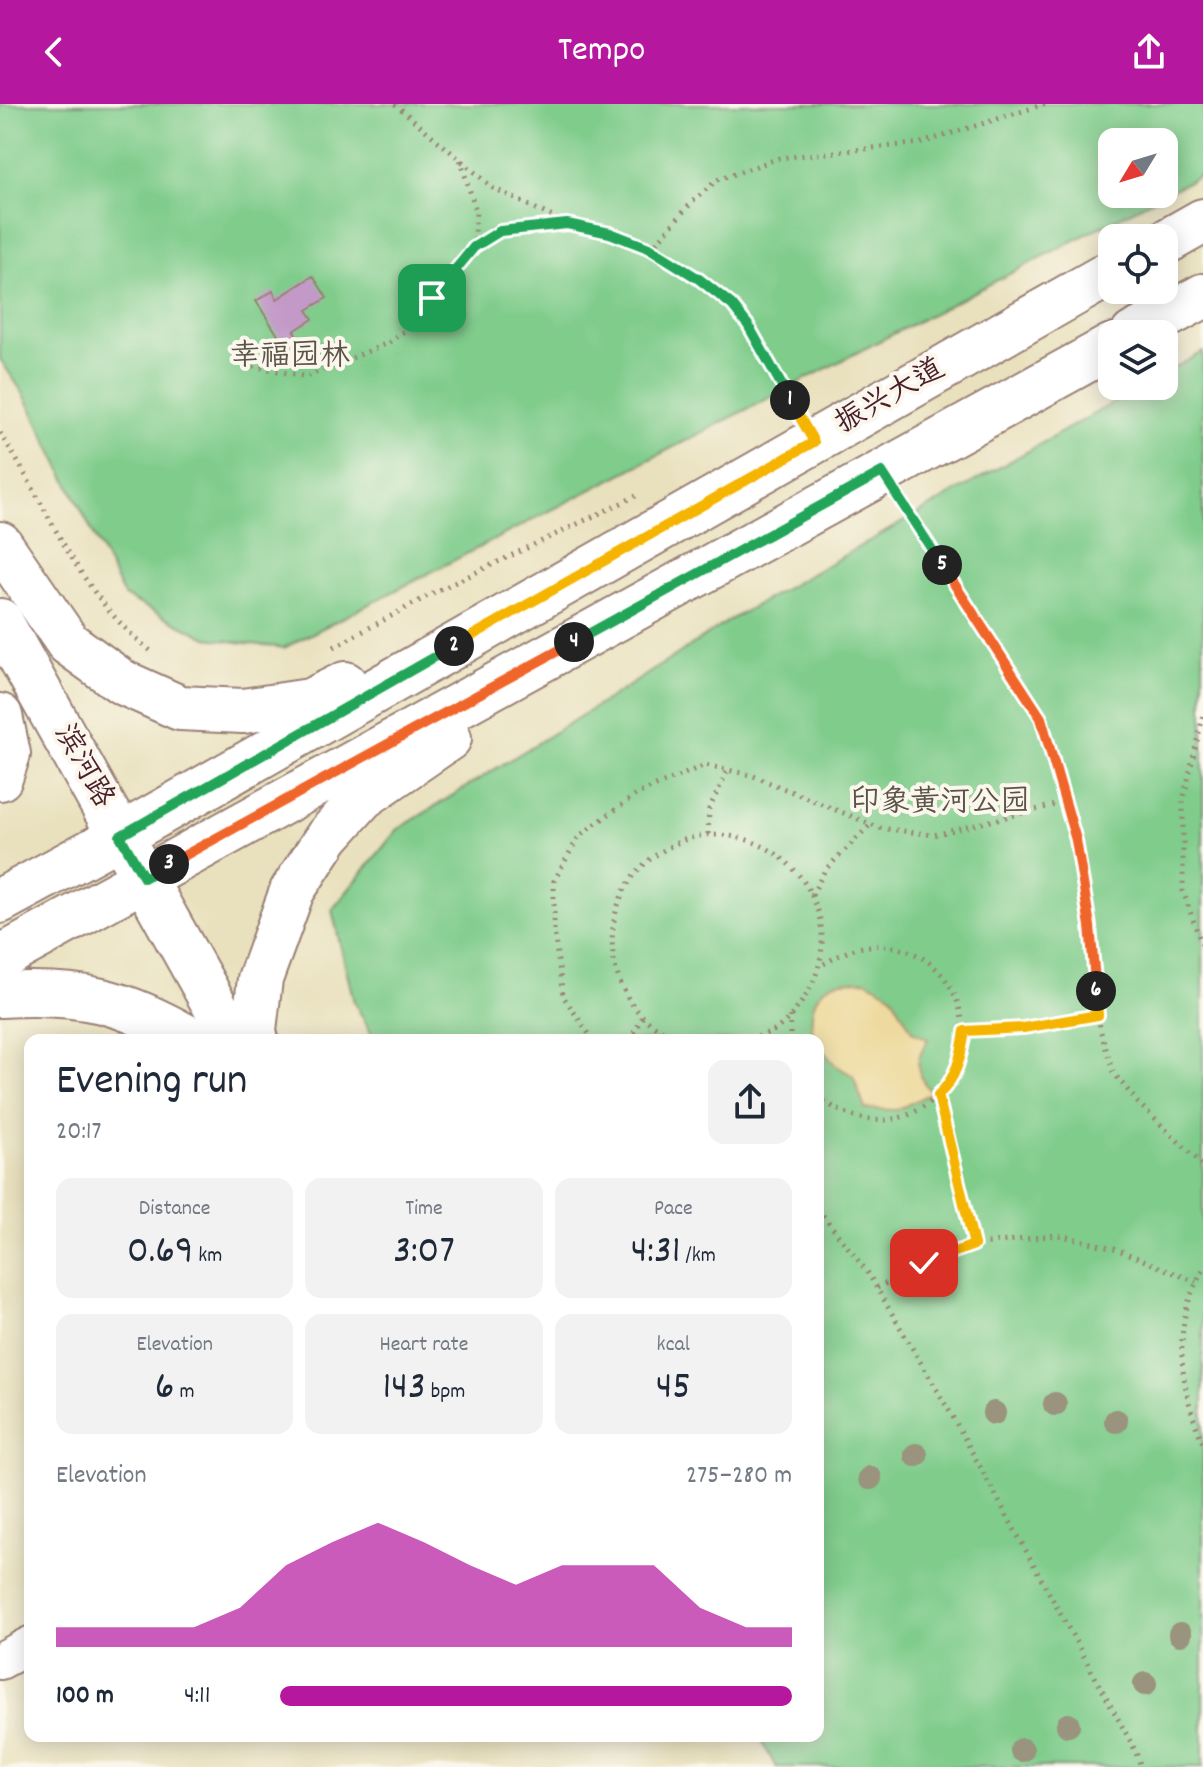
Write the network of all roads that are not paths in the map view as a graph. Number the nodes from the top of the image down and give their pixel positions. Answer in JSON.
{"nodes":[{"id":1,"x":1203,"y":221,"type":"edge"},
{"id":2,"x":1178,"y":235,"type":"edge"},
{"id":3,"x":1098,"y":279,"type":"edge"},
{"id":4,"x":1203,"y":296,"type":"edge"},
{"id":5,"x":1159,"y":320,"type":"edge"},
{"id":6,"x":1098,"y":354,"type":"edge"},
{"id":7,"x":0,"y":544,"type":"edge"},
{"id":8,"x":583,"y":573,"type":"junction"},
{"id":9,"x":657,"y":596,"type":"junction"},
{"id":10,"x":0,"y":621,"type":"edge"},
{"id":11,"x":0,"y":716,"type":"edge"},
{"id":12,"x":0,"y":778,"type":"edge"},
{"id":13,"x":120,"y":836,"type":"junction"},
{"id":14,"x":144,"y":878,"type":"junction"},
{"id":15,"x":0,"y":901,"type":"edge"},
{"id":16,"x":0,"y":958,"type":"edge"},
{"id":17,"x":0,"y":995,"type":"edge"},
{"id":18,"x":182,"y":1034,"type":"edge"},
{"id":19,"x":231,"y":1034,"type":"edge"},
{"id":20,"x":255,"y":1034,"type":"edge"},
{"id":21,"x":24,"y":1648,"type":"edge"},
{"id":22,"x":0,"y":1661,"type":"edge"}],
"edges":[{"from":1,"to":2,"type":"main road"},
{"from":3,"to":8,"type":"main road","name":"振兴大道"},
{"from":4,"to":5,"type":"main road"},
{"from":6,"to":9,"type":"main road","name":"振兴大道"},
{"from":7,"to":8,"type":"main road"},
{"from":8,"to":13,"type":"main road","name":"振兴大道"},
{"from":9,"to":14,"type":"main road","name":"振兴大道"},
{"from":9,"to":20,"type":"main road"},
{"from":10,"to":13,"type":"main road","name":"滨河路"},
{"from":11,"to":12,"type":"main road"},
{"from":13,"to":14,"type":"main road","name":"滨河路"},
{"from":13,"to":15,"type":"main road","name":"振兴大道"},
{"from":14,"to":16,"type":"main road","name":"振兴大道"},
{"from":14,"to":19,"type":"main road","name":"滨河路"},
{"from":17,"to":18,"type":"main road"},
{"from":21,"to":22,"type":"street"}]}
